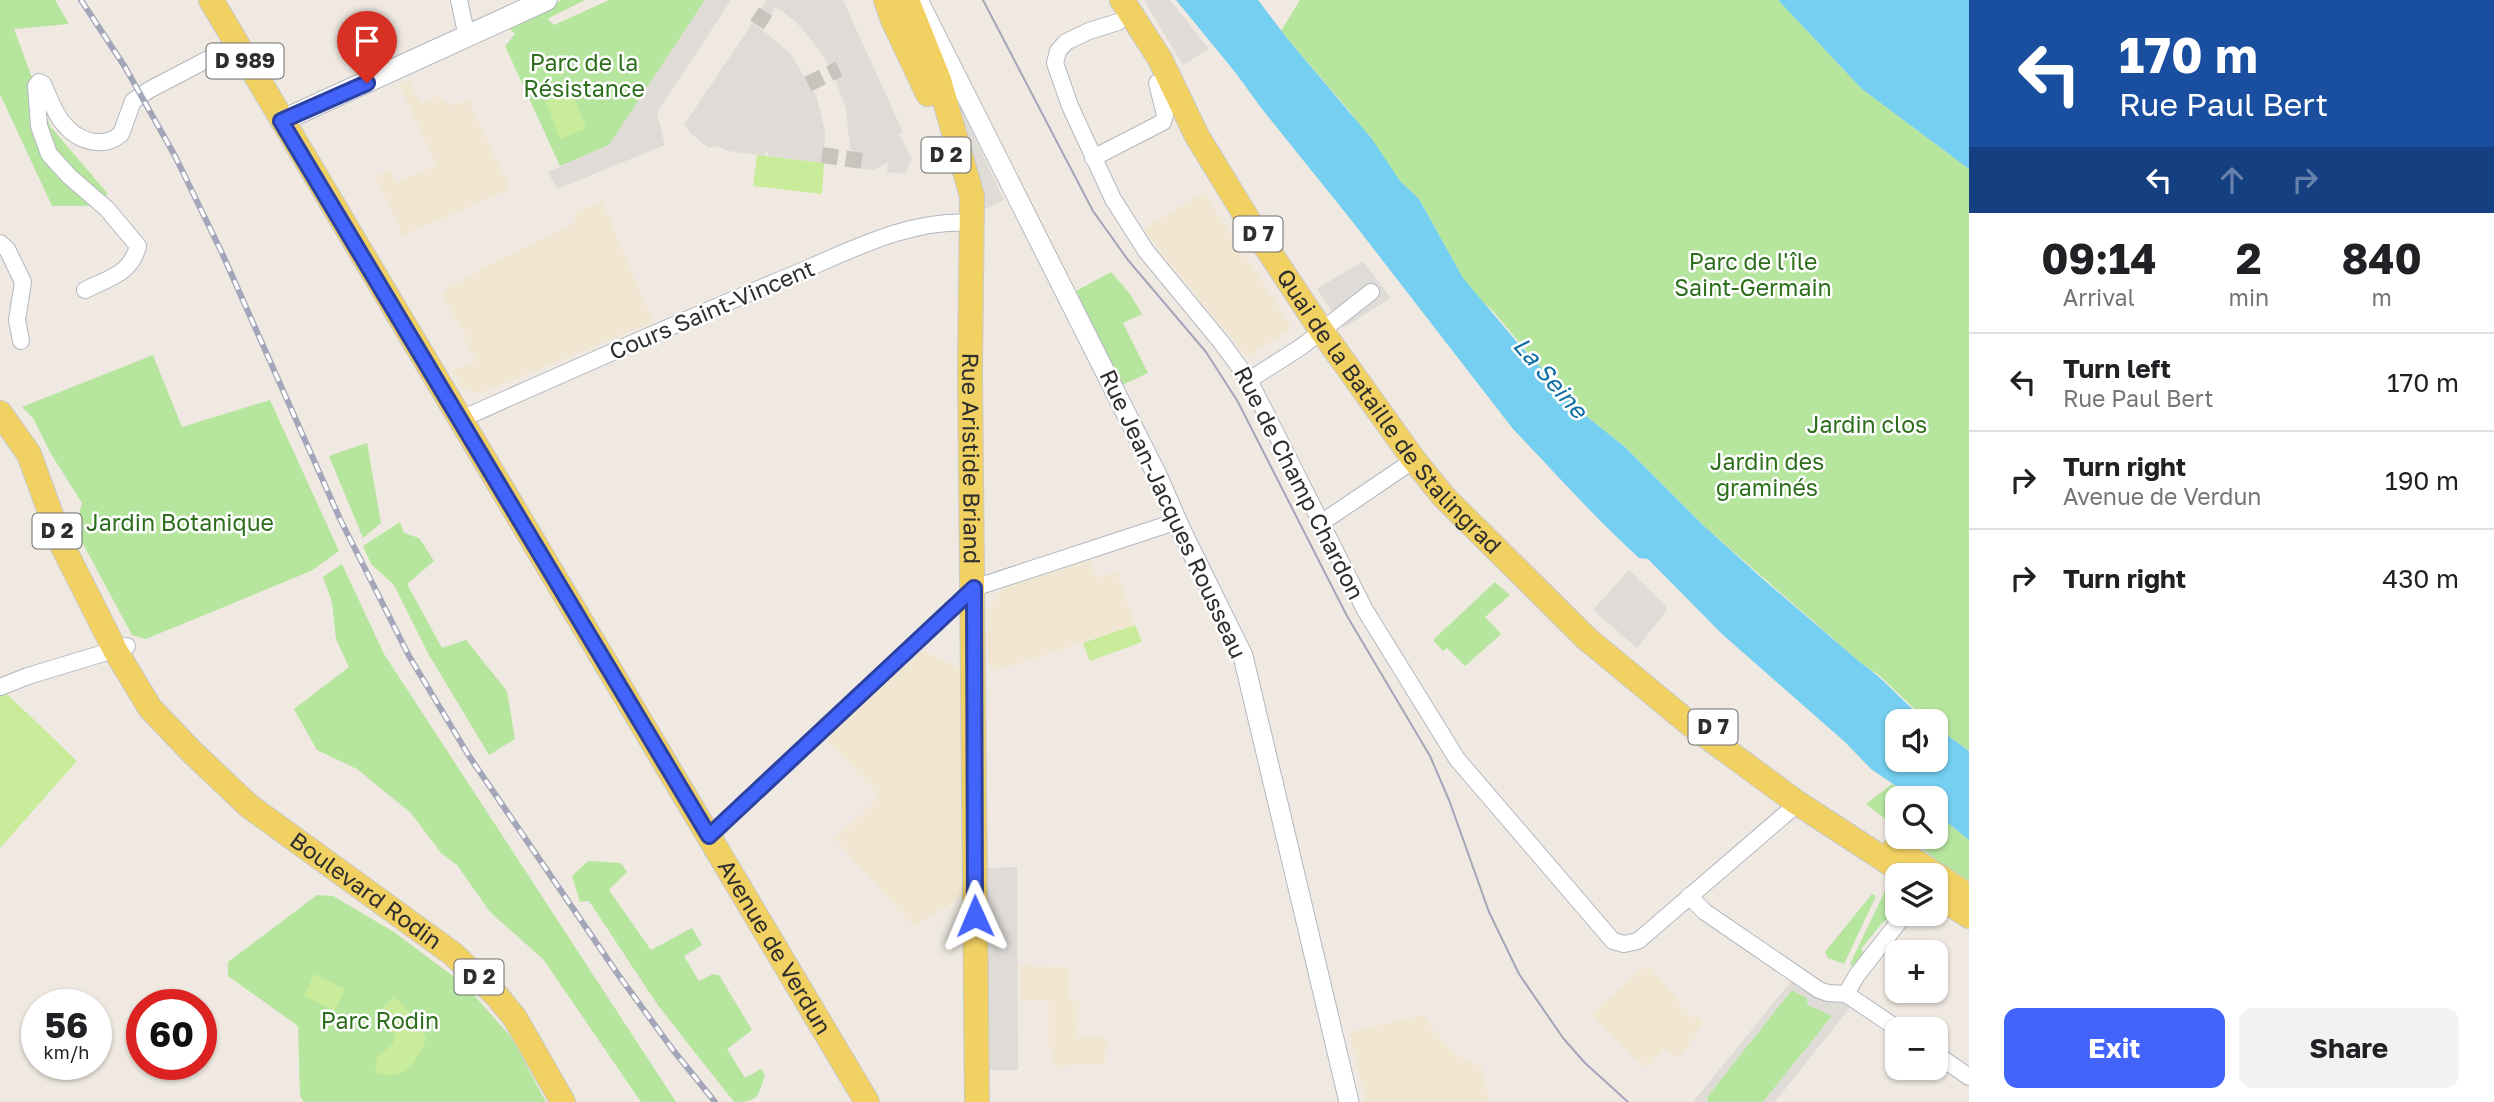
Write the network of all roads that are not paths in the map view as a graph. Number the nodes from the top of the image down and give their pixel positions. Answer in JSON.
{"nodes":[{"id":1,"x":211,"y":0,"type":"edge"},
{"id":2,"x":459,"y":0,"type":"edge"},
{"id":3,"x":546,"y":0,"type":"edge"},
{"id":4,"x":886,"y":0,"type":"edge"},
{"id":5,"x":906,"y":0,"type":"edge"},
{"id":6,"x":918,"y":0,"type":"edge"},
{"id":7,"x":1103,"y":0,"type":"edge"},
{"id":8,"x":1120,"y":11,"type":"edge"},
{"id":9,"x":467,"y":37,"type":"junction"},
{"id":10,"x":235,"y":45,"type":"junction"},
{"id":11,"x":1157,"y":83,"type":"junction"},
{"id":12,"x":281,"y":121,"type":"junction"},
{"id":13,"x":1197,"y":136,"type":"junction"},
{"id":14,"x":1093,"y":158,"type":"junction"},
{"id":15,"x":964,"y":222,"type":"junction"},
{"id":16,"x":0,"y":243,"type":"edge"},
{"id":17,"x":85,"y":290,"type":"dead end"},
{"id":18,"x":1371,"y":292,"type":"dead end"},
{"id":19,"x":1321,"y":330,"type":"junction"},
{"id":20,"x":21,"y":341,"type":"dead end"},
{"id":21,"x":1249,"y":380,"type":"junction"},
{"id":22,"x":0,"y":401,"type":"edge"},
{"id":23,"x":0,"y":413,"type":"edge"},
{"id":24,"x":459,"y":420,"type":"junction"},
{"id":25,"x":1414,"y":460,"type":"junction"},
{"id":26,"x":1178,"y":521,"type":"junction"},
{"id":27,"x":1321,"y":523,"type":"junction"},
{"id":28,"x":1520,"y":572,"type":"junction"},
{"id":29,"x":974,"y":588,"type":"junction"},
{"id":30,"x":121,"y":648,"type":"junction"},
{"id":31,"x":0,"y":687,"type":"edge"},
{"id":32,"x":1797,"y":802,"type":"junction"},
{"id":33,"x":709,"y":836,"type":"junction"},
{"id":34,"x":1902,"y":863,"type":"edge"},
{"id":35,"x":1906,"y":863,"type":"edge"},
{"id":36,"x":1948,"y":891,"type":"edge"},
{"id":37,"x":1689,"y":896,"type":"junction"},
{"id":38,"x":1969,"y":916,"type":"edge"},
{"id":39,"x":1896,"y":926,"type":"edge"},
{"id":40,"x":1846,"y":995,"type":"junction"},
{"id":41,"x":1885,"y":1020,"type":"edge"},
{"id":42,"x":1948,"y":1062,"type":"edge"},
{"id":43,"x":1969,"y":1077,"type":"edge"},
{"id":44,"x":563,"y":1102,"type":"edge"},
{"id":45,"x":867,"y":1102,"type":"edge"},
{"id":46,"x":976,"y":1102,"type":"edge"},
{"id":47,"x":1349,"y":1102,"type":"edge"}],
"edges":[{"from":1,"to":10,"type":"main road","name":"Avenue de Verdun","number":"D 989"},
{"from":2,"to":9,"type":"street"},
{"from":3,"to":9,"type":"main road"},
{"from":4,"to":15,"type":"main road","name":"Rue Aristide Briand","number":"D 2"},
{"from":5,"to":15,"type":"main road","name":"Rue Aristide Briand","number":"D 2"},
{"from":6,"to":26,"type":"street","name":"Rue Jean-Jacques Rousseau"},
{"from":7,"to":8,"type":"main road","name":"Quai de la Bataille de Stalingrad","number":"D 7"},
{"from":8,"to":11,"type":"main road","name":"Quai de la Bataille de Stalingrad","number":"D 7"},
{"from":8,"to":13,"type":"main road","name":"Quai de la Bataille de Stalingrad","number":"D 7"},
{"from":8,"to":14,"type":"street","name":"Rue de Champ Chardon"},
{"from":9,"to":12,"type":"main road"},
{"from":10,"to":12,"type":"main road","name":"Avenue de Verdun","number":"D 989"},
{"from":10,"to":17,"type":"street"},
{"from":11,"to":13,"type":"main road","name":"Quai de la Bataille de Stalingrad","number":"D 7"},
{"from":11,"to":14,"type":"street"},
{"from":12,"to":24,"type":"main road","name":"Avenue de Verdun","number":"D 989"},
{"from":13,"to":19,"type":"main road","name":"Quai de la Bataille de Stalingrad","number":"D 7"},
{"from":14,"to":21,"type":"street","name":"Rue de Champ Chardon"},
{"from":15,"to":24,"type":"street","name":"Cours Saint-Vincent"},
{"from":15,"to":29,"type":"main road","name":"Rue Aristide Briand","number":"D 2"},
{"from":16,"to":20,"type":"street"},
{"from":18,"to":19,"type":"street"},
{"from":19,"to":21,"type":"street"},
{"from":19,"to":25,"type":"main road","name":"Quai de la Bataille de Stalingrad","number":"D 7"},
{"from":21,"to":27,"type":"street","name":"Rue de Champ Chardon"},
{"from":22,"to":30,"type":"main road","name":"Boulevard Rodin","number":"D 2"},
{"from":23,"to":30,"type":"main road","name":"Boulevard Rodin","number":"D 2"},
{"from":24,"to":33,"type":"main road","name":"Avenue de Verdun","number":"D 989"},
{"from":25,"to":27,"type":"street"},
{"from":25,"to":28,"type":"main road","name":"Quai de la Bataille de Stalingrad","number":"D 7"},
{"from":26,"to":29,"type":"street"},
{"from":26,"to":47,"type":"street","name":"Rue Jean-Jacques Rousseau"},
{"from":27,"to":37,"type":"street","name":"Rue de Champ Chardon"},
{"from":28,"to":32,"type":"main road","name":"Quai de la Bataille de Stalingrad","number":"D 7"},
{"from":28,"to":35,"type":"main road","name":"Quai de la Bataille de Stalingrad","number":"D 7"},
{"from":29,"to":33,"type":"street"},
{"from":29,"to":46,"type":"main road","name":"Rue Aristide Briand","number":"D 2"},
{"from":30,"to":31,"type":"street"},
{"from":30,"to":44,"type":"main road","name":"Boulevard Rodin","number":"D 2"},
{"from":32,"to":34,"type":"main road","name":"Quai de la Bataille de Stalingrad","number":"D 7"},
{"from":32,"to":37,"type":"street","name":"Rue de Champ Chardon"},
{"from":33,"to":45,"type":"main road","name":"Avenue de Verdun","number":"D 989"},
{"from":36,"to":38,"type":"main road","name":"Quai de la Bataille de Stalingrad","number":"D 7"},
{"from":37,"to":40,"type":"street"},
{"from":39,"to":40,"type":"street"},
{"from":40,"to":41,"type":"street"},
{"from":42,"to":43,"type":"street"}]}
